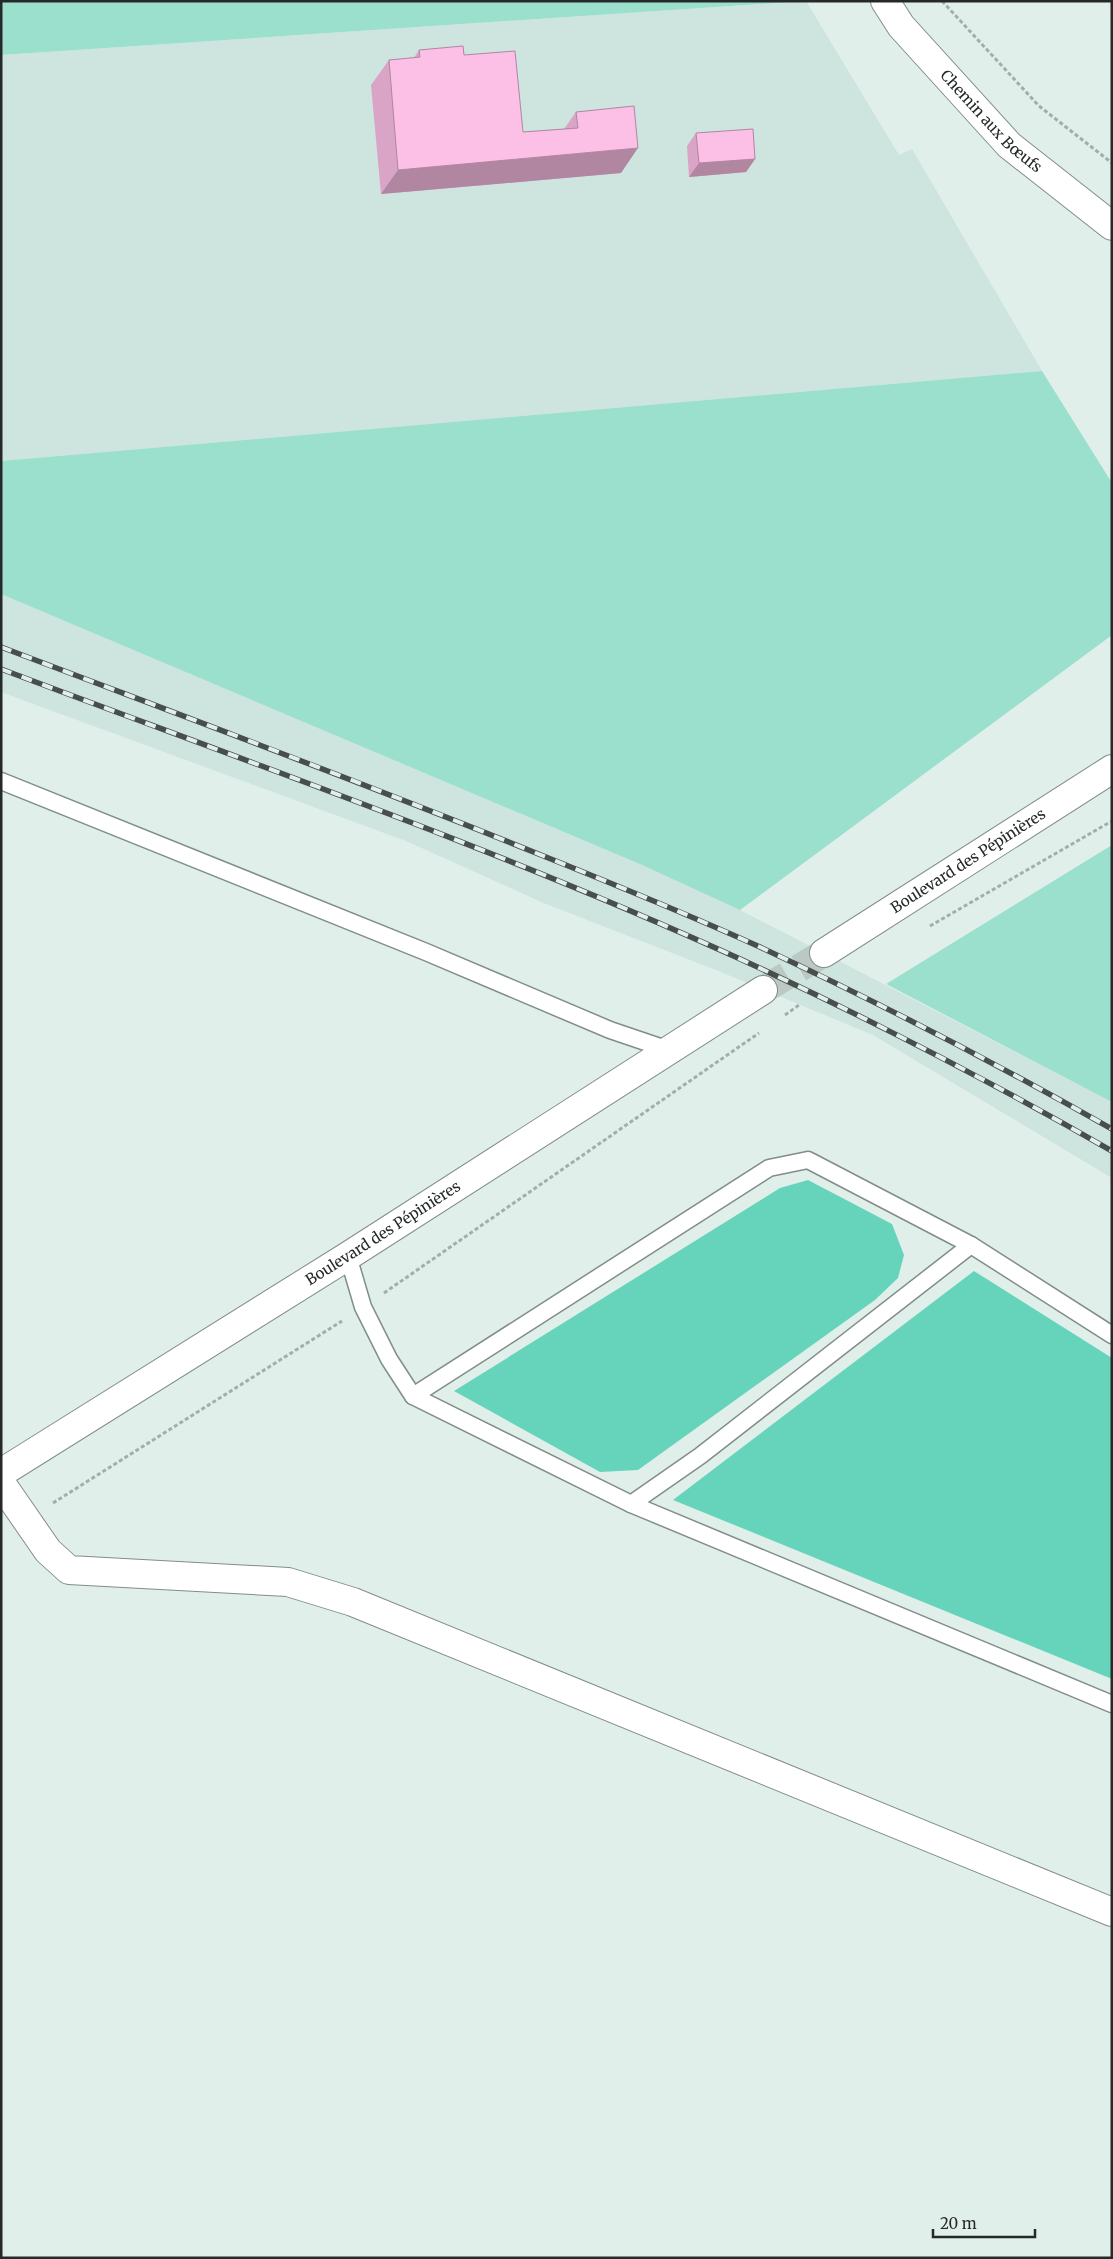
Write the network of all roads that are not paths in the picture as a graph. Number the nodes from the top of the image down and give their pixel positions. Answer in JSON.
{"nodes":[{"id":1,"x":885,"y":1,"type":"edge"},
{"id":2,"x":1112,"y":226,"type":"edge"},
{"id":3,"x":1112,"y":769,"type":"edge"},
{"id":4,"x":1,"y":781,"type":"edge"},
{"id":5,"x":824,"y":953,"type":"tunnel mouth"},
{"id":6,"x":763,"y":990,"type":"tunnel mouth"},
{"id":7,"x":669,"y":1050,"type":"junction"},
{"id":8,"x":971,"y":1245,"type":"junction"},
{"id":9,"x":348,"y":1256,"type":"junction"},
{"id":10,"x":1112,"y":1334,"type":"edge"},
{"id":11,"x":413,"y":1396,"type":"junction"},
{"id":12,"x":1,"y":1474,"type":"edge"},
{"id":13,"x":1,"y":1483,"type":"edge"},
{"id":14,"x":631,"y":1504,"type":"junction"},
{"id":15,"x":1112,"y":1704,"type":"edge"},
{"id":16,"x":1112,"y":1912,"type":"edge"}],
"edges":[{"from":1,"to":2,"type":"street","name":"Chemin aux Bœufs"},
{"from":3,"to":5,"type":"street","name":"Boulevard des Pépinières"},
{"from":4,"to":7,"type":"lane"},
{"from":6,"to":7,"type":"street","name":"Boulevard des Pépinières"},
{"from":7,"to":9,"type":"street","name":"Boulevard des Pépinières"},
{"from":8,"to":10,"type":"lane"},
{"from":8,"to":11,"type":"lane"},
{"from":8,"to":14,"type":"lane"},
{"from":9,"to":11,"type":"lane"},
{"from":9,"to":12,"type":"street","name":"Boulevard des Pépinières"},
{"from":11,"to":14,"type":"lane"},
{"from":13,"to":16,"type":"street"},
{"from":14,"to":15,"type":"lane"}]}
